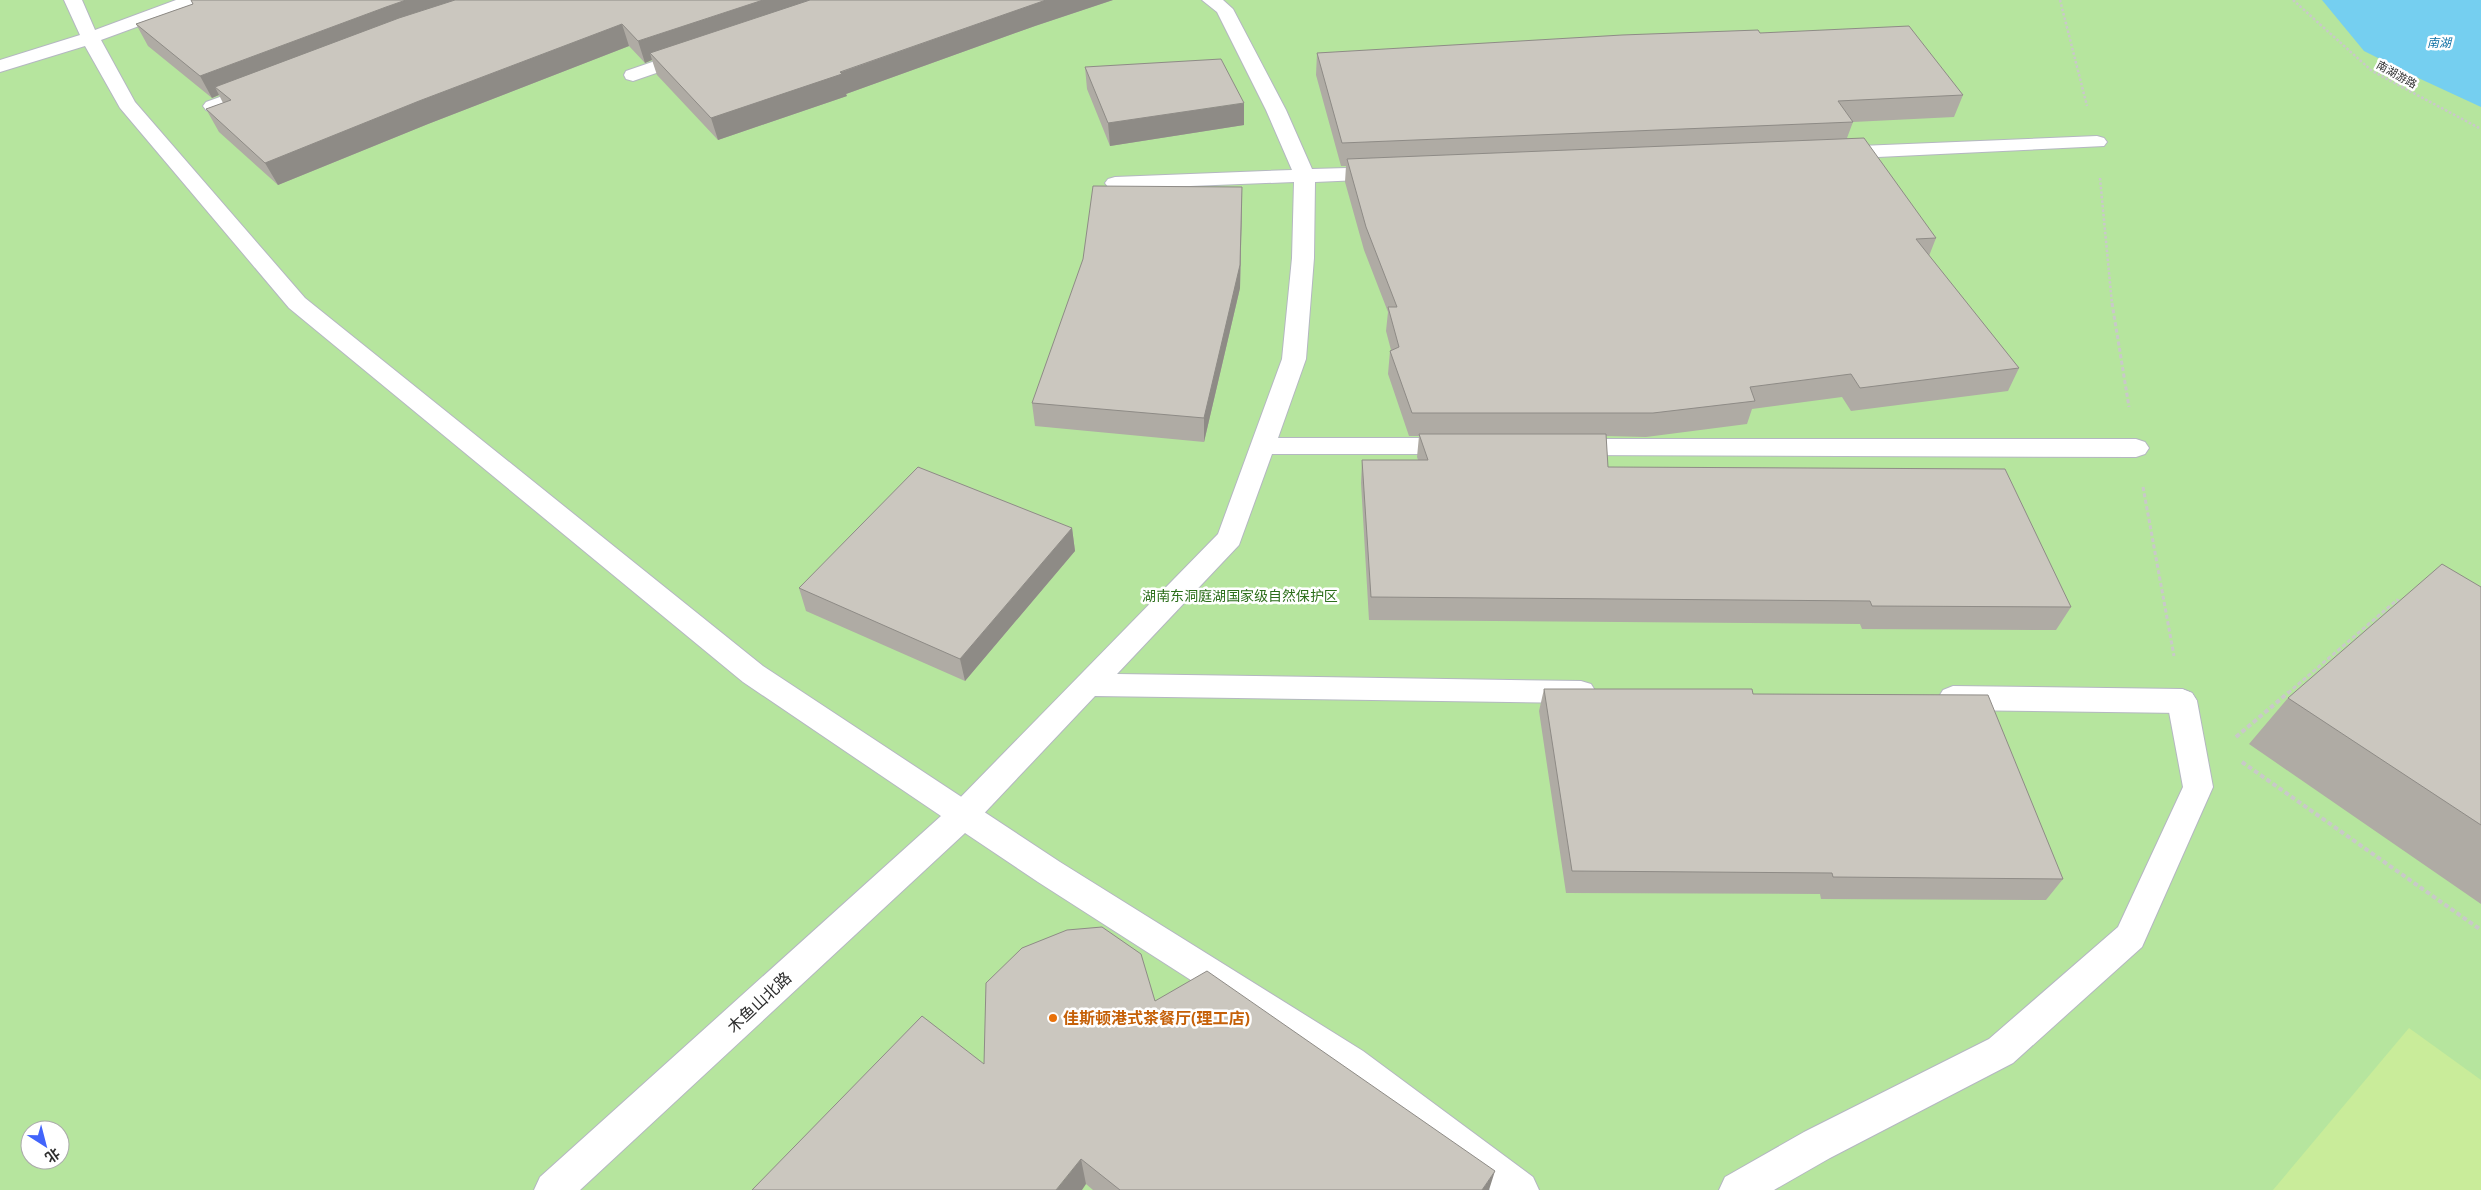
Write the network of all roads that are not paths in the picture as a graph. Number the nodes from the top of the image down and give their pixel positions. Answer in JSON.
{"nodes":[{"id":1,"x":73,"y":0,"type":"edge"},
{"id":2,"x":193,"y":0,"type":"edge"},
{"id":3,"x":1211,"y":0,"type":"edge"},
{"id":4,"x":90,"y":38,"type":"junction"},
{"id":5,"x":707,"y":50,"type":"edge"},
{"id":6,"x":0,"y":66,"type":"edge"},
{"id":7,"x":633,"y":75,"type":"dead end"},
{"id":8,"x":276,"y":82,"type":"edge"},
{"id":9,"x":213,"y":106,"type":"edge"},
{"id":10,"x":2097,"y":142,"type":"road end"},
{"id":11,"x":1820,"y":154,"type":"edge"},
{"id":12,"x":1404,"y":172,"type":"edge"},
{"id":13,"x":1305,"y":176,"type":"junction"},
{"id":14,"x":1115,"y":182,"type":"dead end"},
{"id":15,"x":1262,"y":446,"type":"junction"},
{"id":16,"x":1481,"y":446,"type":"edge"},
{"id":17,"x":1550,"y":446,"type":"edge"},
{"id":18,"x":2136,"y":448,"type":"road end"},
{"id":19,"x":1086,"y":685,"type":"junction"},
{"id":20,"x":1604,"y":693,"type":"edge"},
{"id":21,"x":1923,"y":697,"type":"edge"},
{"id":22,"x":964,"y":814,"type":"junction"},
{"id":23,"x":554,"y":1190,"type":"edge"},
{"id":24,"x":1520,"y":1190,"type":"edge"},
{"id":25,"x":1738,"y":1190,"type":"edge"}],
"edges":[{"from":1,"to":4,"type":"street"},
{"from":2,"to":4,"type":"street"},
{"from":3,"to":13,"type":"street"},
{"from":4,"to":6,"type":"street"},
{"from":4,"to":22,"type":"street"},
{"from":5,"to":7,"type":"street"},
{"from":8,"to":9,"type":"street"},
{"from":10,"to":11,"type":"street"},
{"from":12,"to":13,"type":"street"},
{"from":13,"to":14,"type":"street"},
{"from":13,"to":15,"type":"street","name":"木鱼山北路"},
{"from":15,"to":16,"type":"street"},
{"from":15,"to":19,"type":"street","name":"木鱼山北路"},
{"from":17,"to":18,"type":"street"},
{"from":19,"to":20,"type":"street"},
{"from":19,"to":22,"type":"street","name":"木鱼山北路"},
{"from":21,"to":25,"type":"street"},
{"from":22,"to":23,"type":"street","name":"木鱼山北路"},
{"from":22,"to":24,"type":"street"}]}
